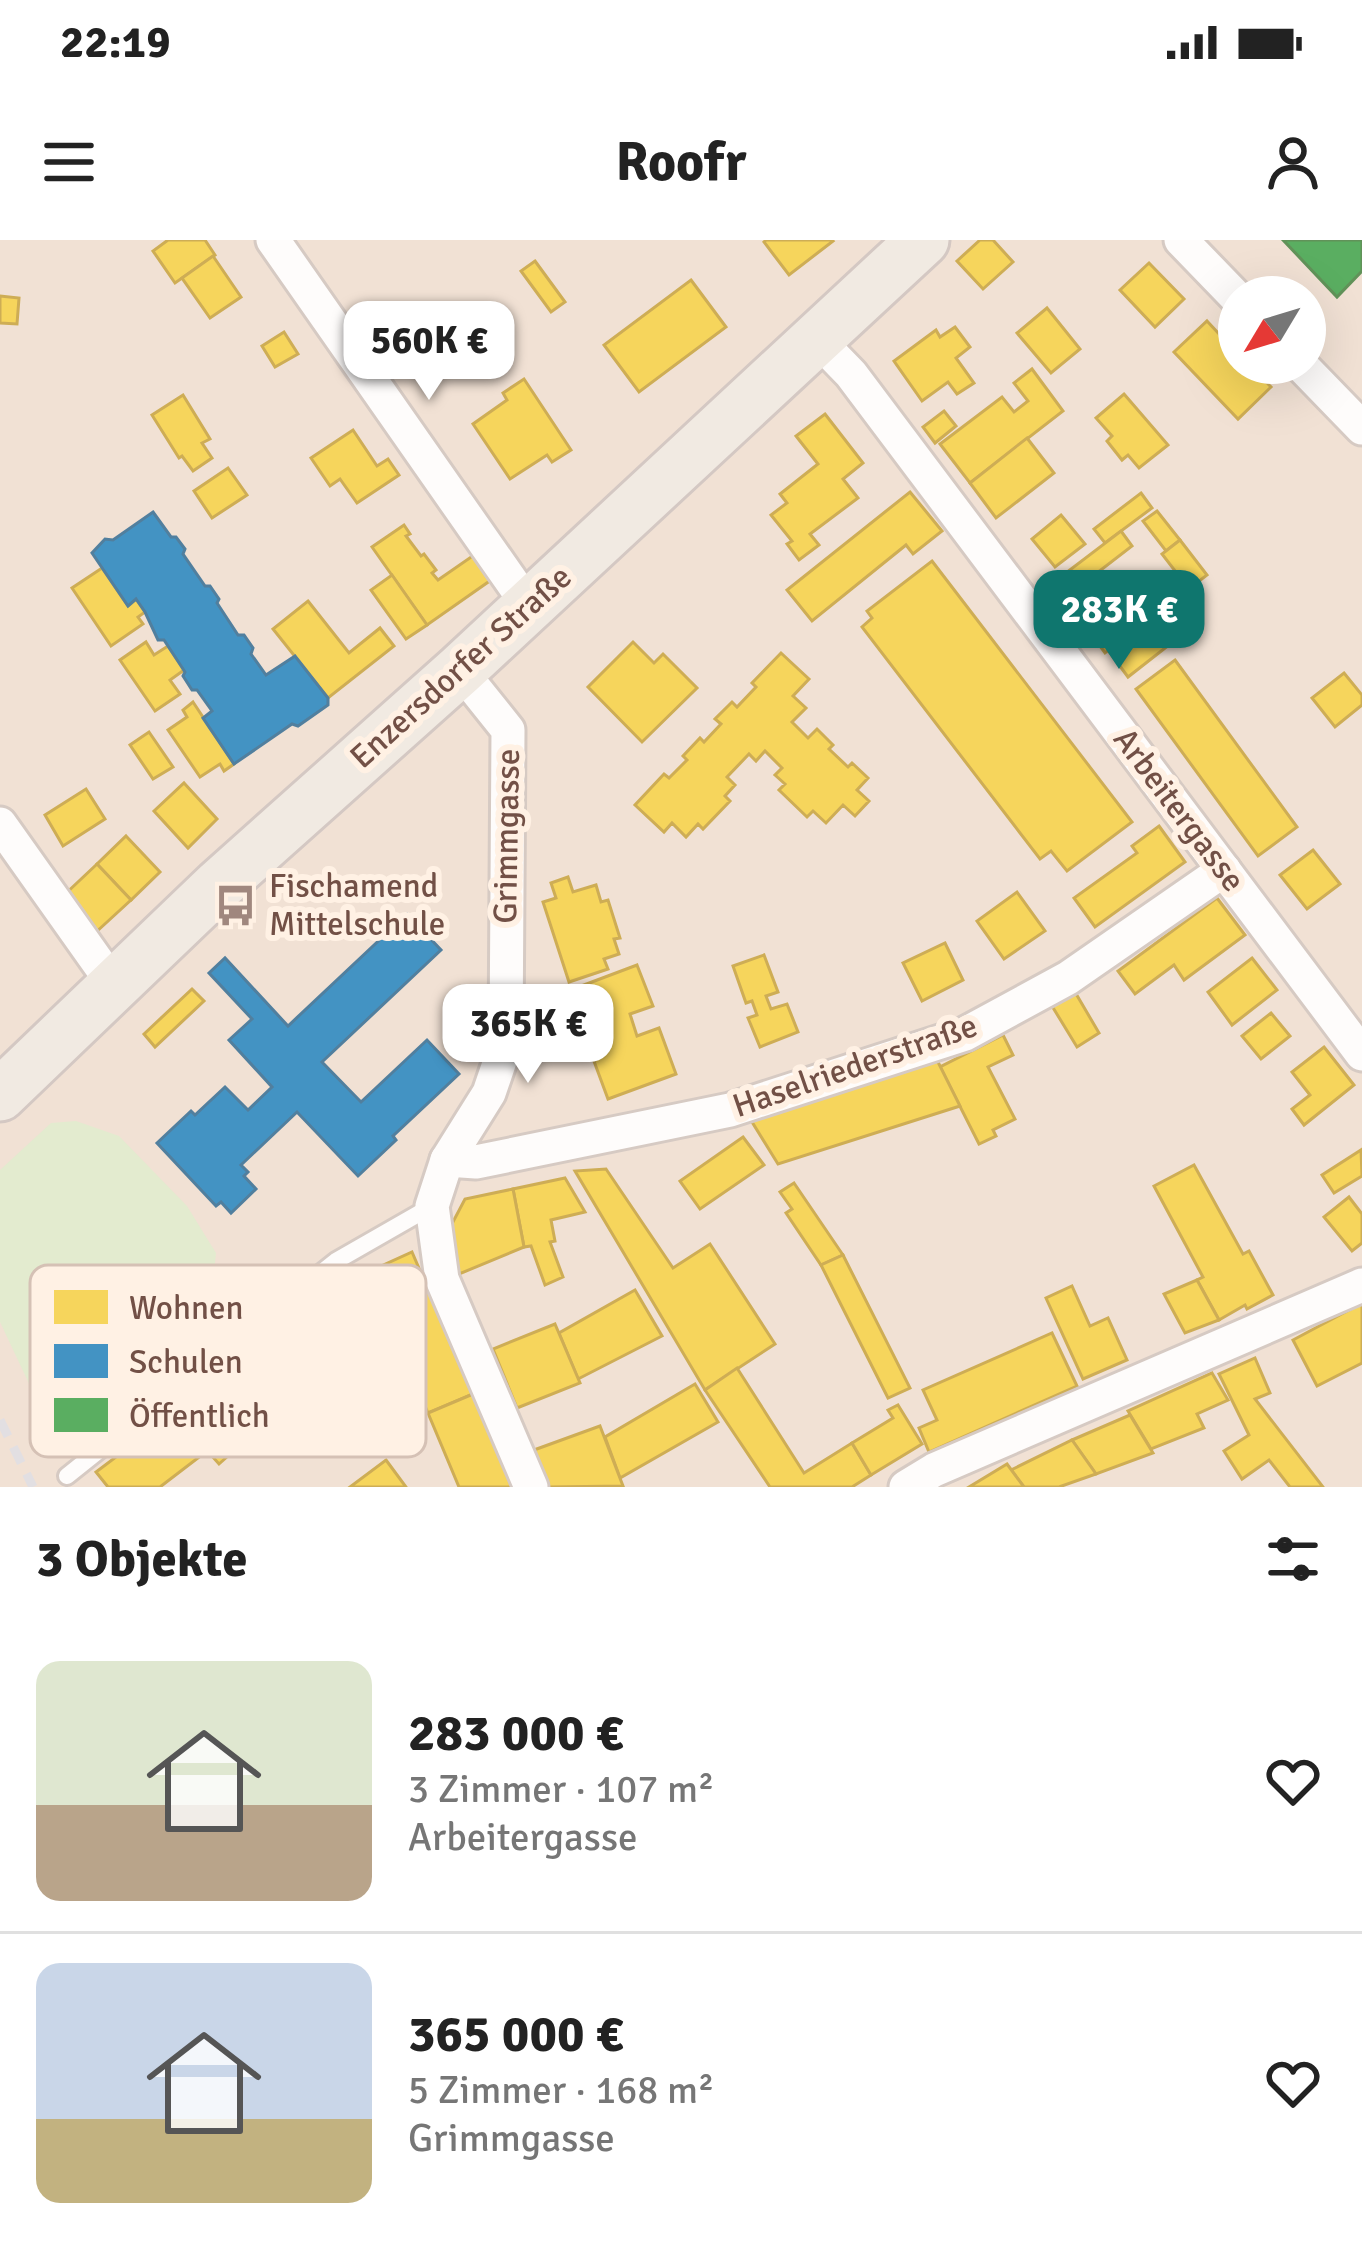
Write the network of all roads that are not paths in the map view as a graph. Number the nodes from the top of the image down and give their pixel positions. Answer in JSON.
{"nodes":[{"id":1,"x":273,"y":240,"type":"edge"},
{"id":2,"x":923,"y":240,"type":"edge"},
{"id":3,"x":1181,"y":240,"type":"edge"},
{"id":4,"x":1218,"y":278,"type":"edge"},
{"id":5,"x":818,"y":340,"type":"junction"},
{"id":6,"x":1319,"y":384,"type":"edge"},
{"id":7,"x":1362,"y":428,"type":"edge"},
{"id":8,"x":528,"y":605,"type":"junction"},
{"id":9,"x":460,"y":670,"type":"junction"},
{"id":10,"x":0,"y":824,"type":"edge"},
{"id":11,"x":1224,"y":870,"type":"junction"},
{"id":12,"x":114,"y":986,"type":"junction"},
{"id":13,"x":1362,"y":1054,"type":"edge"},
{"id":14,"x":0,"y":1095,"type":"edge"},
{"id":15,"x":447,"y":1160,"type":"junction"},
{"id":16,"x":431,"y":1206,"type":"junction"},
{"id":17,"x":331,"y":1265,"type":"edge"},
{"id":18,"x":1362,"y":1285,"type":"edge"},
{"id":19,"x":91,"y":1457,"type":"edge"},
{"id":20,"x":67,"y":1476,"type":"dead end"},
{"id":21,"x":531,"y":1487,"type":"edge"},
{"id":22,"x":906,"y":1487,"type":"edge"}],
"edges":[{"from":1,"to":8,"type":"street"},
{"from":2,"to":5,"type":"main road","name":"Enzersdorfer Straße"},
{"from":3,"to":4,"type":"street"},
{"from":5,"to":8,"type":"main road","name":"Enzersdorfer Straße"},
{"from":5,"to":11,"type":"street","name":"Arbeitergasse"},
{"from":6,"to":7,"type":"street"},
{"from":8,"to":9,"type":"main road","name":"Enzersdorfer Straße"},
{"from":9,"to":12,"type":"main road","name":"Enzersdorfer Straße"},
{"from":9,"to":15,"type":"street","name":"Grimmgasse"},
{"from":10,"to":12,"type":"street"},
{"from":11,"to":13,"type":"street","name":"Arbeitergasse"},
{"from":11,"to":15,"type":"street","name":"Haselriederstraße"},
{"from":12,"to":14,"type":"main road","name":"Enzersdorfer Straße"},
{"from":15,"to":16,"type":"street","name":"Grimmgasse"},
{"from":16,"to":17,"type":"lane"},
{"from":16,"to":21,"type":"street","name":"Grimmgasse"},
{"from":18,"to":22,"type":"street"},
{"from":19,"to":20,"type":"lane"}]}
